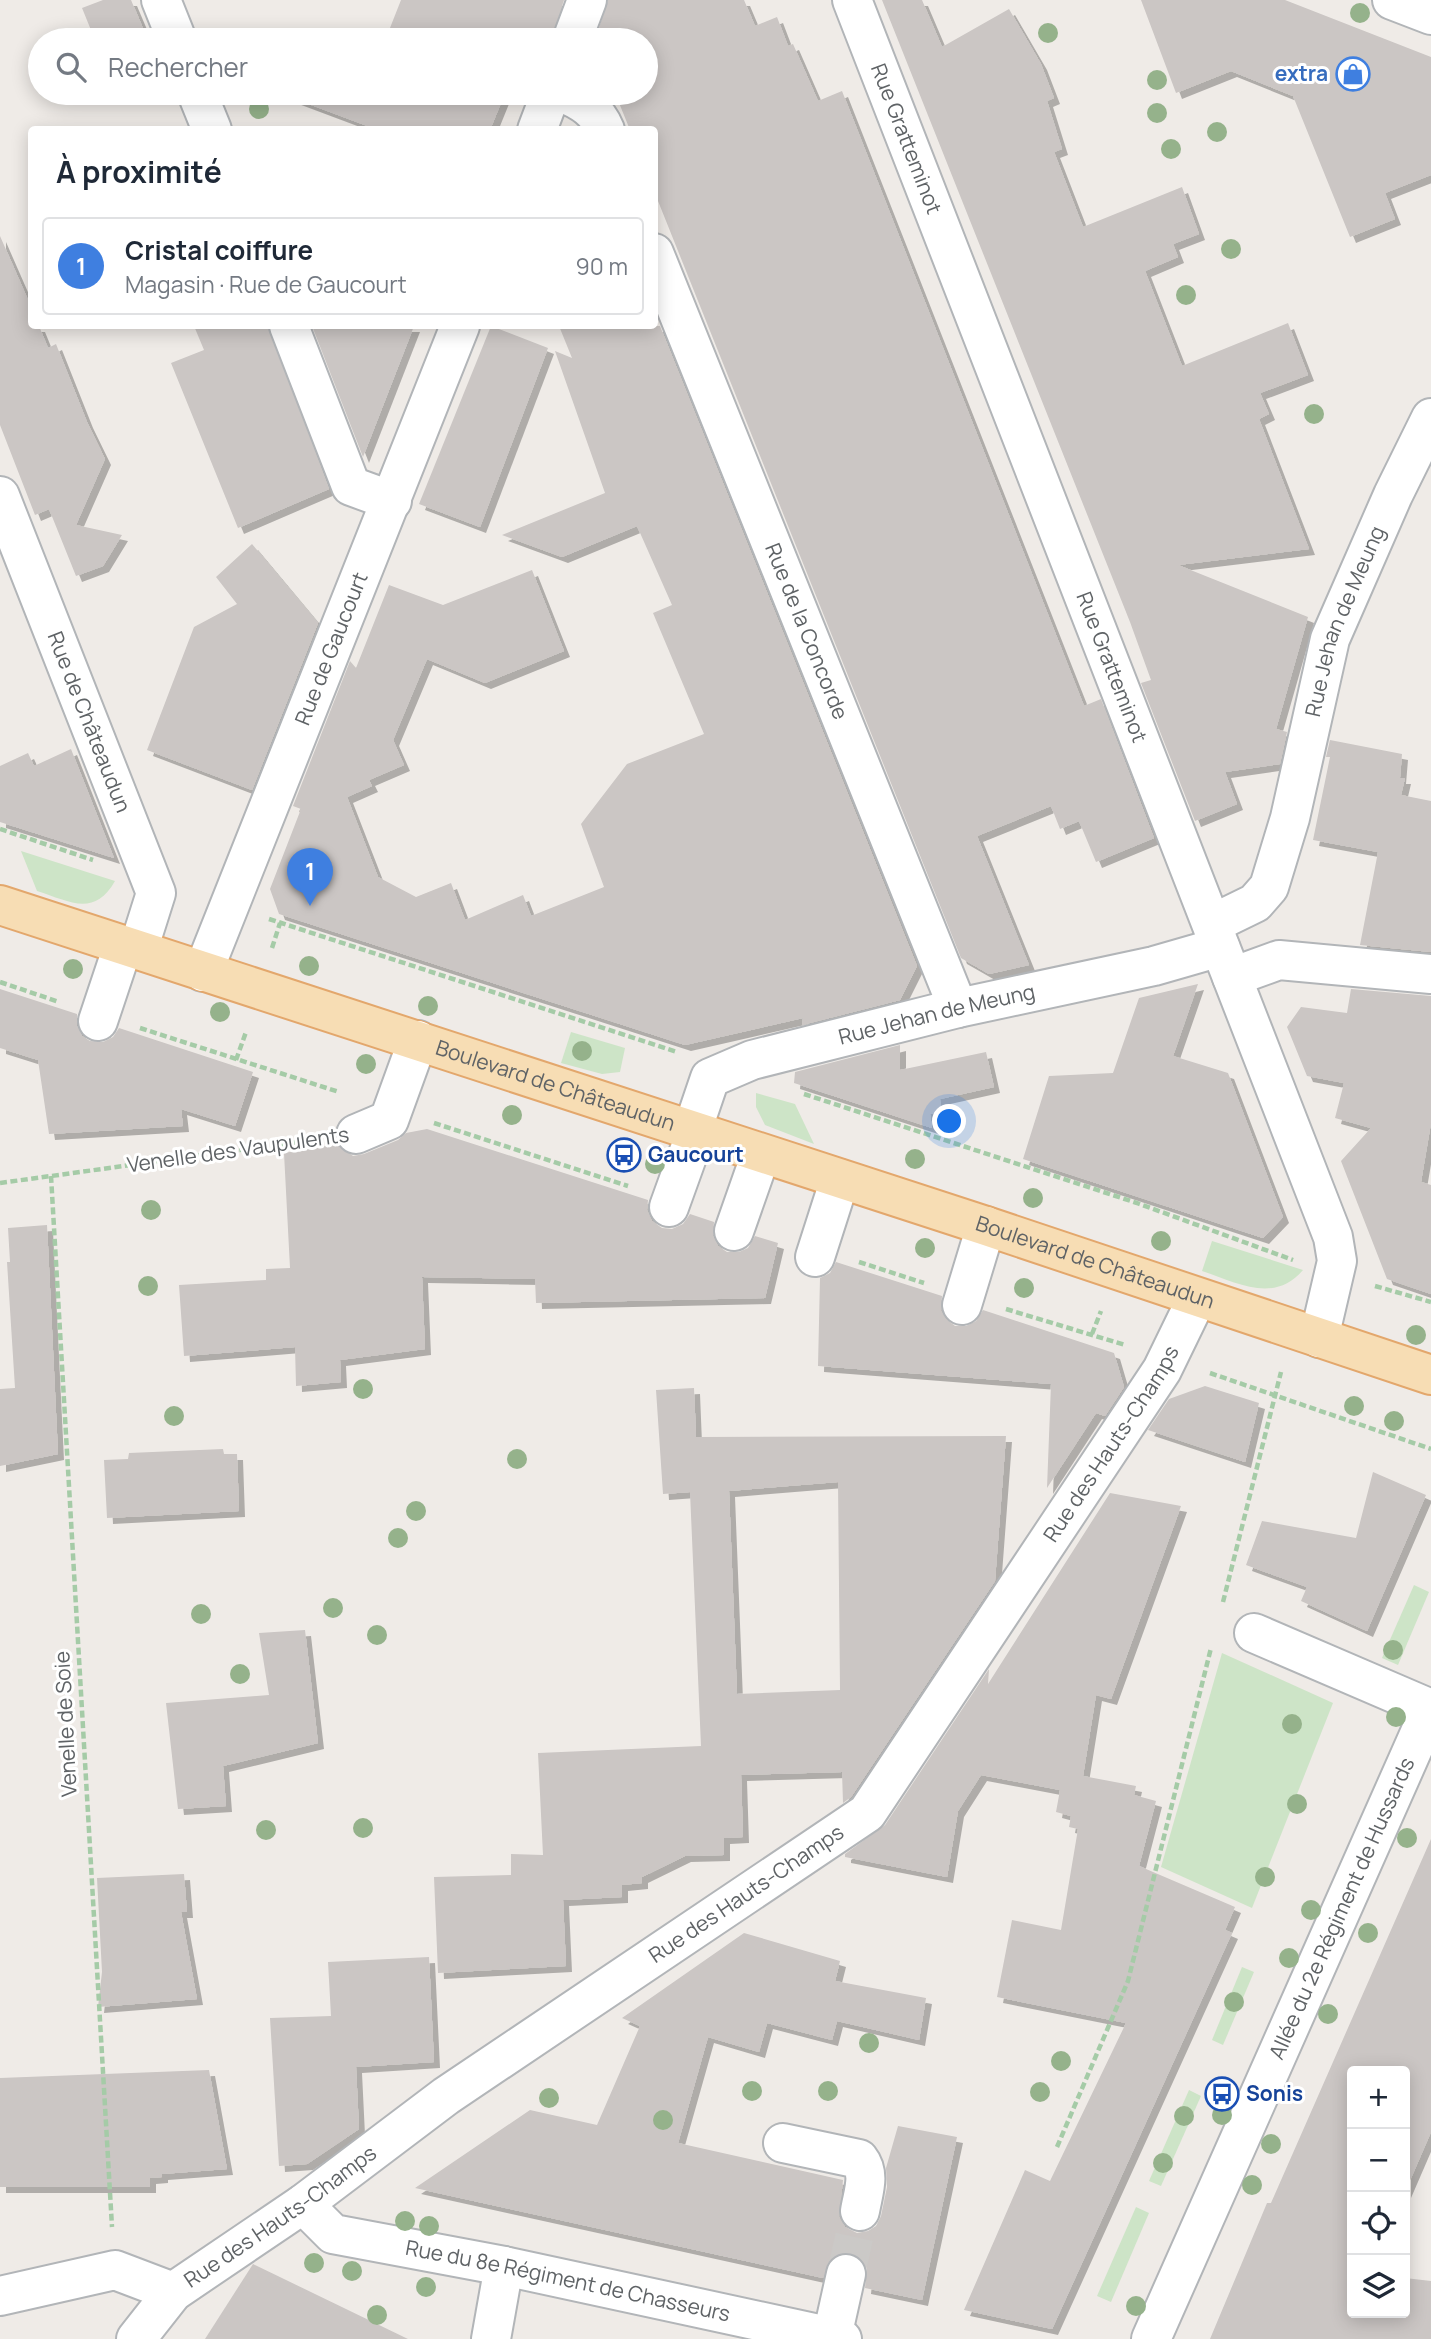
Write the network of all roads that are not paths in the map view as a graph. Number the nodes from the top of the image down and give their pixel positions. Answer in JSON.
{"nodes":[{"id":1,"x":161,"y":0,"type":"edge"},
{"id":2,"x":587,"y":0,"type":"edge"},
{"id":3,"x":852,"y":0,"type":"edge"},
{"id":4,"x":1392,"y":0,"type":"edge"},
{"id":5,"x":1431,"y":15,"type":"edge"},
{"id":6,"x":172,"y":28,"type":"edge"},
{"id":7,"x":576,"y":28,"type":"edge"},
{"id":8,"x":202,"y":105,"type":"edge"},
{"id":9,"x":546,"y":105,"type":"edge"},
{"id":10,"x":587,"y":105,"type":"edge"},
{"id":11,"x":210,"y":126,"type":"edge"},
{"id":12,"x":539,"y":126,"type":"edge"},
{"id":13,"x":603,"y":126,"type":"edge"},
{"id":14,"x":658,"y":263,"type":"edge"},
{"id":15,"x":290,"y":329,"type":"edge"},
{"id":16,"x":459,"y":329,"type":"edge"},
{"id":17,"x":1431,"y":418,"type":"edge"},
{"id":18,"x":0,"y":496,"type":"edge"},
{"id":19,"x":391,"y":501,"type":"junction"},
{"id":20,"x":0,"y":905,"type":"edge"},
{"id":21,"x":130,"y":948,"type":"junction"},
{"id":22,"x":1222,"y":949,"type":"junction"},
{"id":23,"x":203,"y":972,"type":"junction"},
{"id":24,"x":1431,"y":974,"type":"edge"},
{"id":25,"x":958,"y":1008,"type":"junction"},
{"id":26,"x":100,"y":1018,"type":"road end"},
{"id":27,"x":418,"y":1040,"type":"junction"},
{"id":28,"x":694,"y":1131,"type":"junction"},
{"id":29,"x":356,"y":1134,"type":"road end"},
{"id":30,"x":761,"y":1154,"type":"junction"},
{"id":31,"x":840,"y":1180,"type":"junction"},
{"id":32,"x":669,"y":1207,"type":"dead end"},
{"id":33,"x":986,"y":1226,"type":"junction"},
{"id":34,"x":734,"y":1231,"type":"dead end"},
{"id":35,"x":815,"y":1257,"type":"dead end"},
{"id":36,"x":1197,"y":1298,"type":"junction"},
{"id":37,"x":961,"y":1305,"type":"dead end"},
{"id":38,"x":1319,"y":1338,"type":"junction"},
{"id":39,"x":1431,"y":1375,"type":"edge"},
{"id":40,"x":1254,"y":1633,"type":"dead end"},
{"id":41,"x":1431,"y":1709,"type":"edge"},
{"id":42,"x":783,"y":2143,"type":"dead end"},
{"id":43,"x":303,"y":2204,"type":"junction"},
{"id":44,"x":860,"y":2211,"type":"tunnel mouth"},
{"id":45,"x":503,"y":2266,"type":"junction"},
{"id":46,"x":846,"y":2274,"type":"tunnel mouth"},
{"id":47,"x":173,"y":2292,"type":"junction"},
{"id":48,"x":0,"y":2296,"type":"edge"},
{"id":49,"x":837,"y":2338,"type":"edge"},
{"id":50,"x":135,"y":2339,"type":"edge"},
{"id":51,"x":491,"y":2339,"type":"edge"},
{"id":52,"x":1151,"y":2339,"type":"edge"}],
"edges":[{"from":1,"to":6,"type":"street"},
{"from":2,"to":7,"type":"street"},
{"from":3,"to":22,"type":"street","name":"Rue Gratteminot"},
{"from":4,"to":5,"type":"street"},
{"from":8,"to":11,"type":"street"},
{"from":9,"to":12,"type":"street"},
{"from":10,"to":13,"type":"street"},
{"from":14,"to":25,"type":"street","name":"Rue de la Concorde"},
{"from":15,"to":19,"type":"street"},
{"from":16,"to":19,"type":"street","name":"Rue de Gaucourt"},
{"from":17,"to":22,"type":"street","name":"Rue Jehan de Meung"},
{"from":18,"to":21,"type":"street","name":"Rue de Châteaudun"},
{"from":19,"to":23,"type":"street","name":"Rue de Gaucourt"},
{"from":20,"to":21,"type":"main road","name":"Boulevard de Châteaudun"},
{"from":21,"to":23,"type":"main road","name":"Boulevard de Châteaudun"},
{"from":21,"to":26,"type":"street","name":"Rue de Châteaudun"},
{"from":22,"to":24,"type":"street"},
{"from":22,"to":25,"type":"street","name":"Rue Jehan de Meung"},
{"from":22,"to":38,"type":"street","name":"Rue Gratteminot"},
{"from":23,"to":27,"type":"main road","name":"Boulevard de Châteaudun"},
{"from":25,"to":28,"type":"street","name":"Rue Jehan de Meung"},
{"from":27,"to":28,"type":"main road","name":"Boulevard de Châteaudun"},
{"from":27,"to":29,"type":"street","name":"Venelle des Vaupulents"},
{"from":28,"to":30,"type":"main road","name":"Boulevard de Châteaudun"},
{"from":28,"to":32,"type":"street"},
{"from":30,"to":31,"type":"main road","name":"Boulevard de Châteaudun"},
{"from":30,"to":34,"type":"street"},
{"from":31,"to":33,"type":"main road","name":"Boulevard de Châteaudun"},
{"from":31,"to":35,"type":"street"},
{"from":33,"to":36,"type":"main road","name":"Boulevard de Châteaudun"},
{"from":33,"to":37,"type":"street"},
{"from":36,"to":38,"type":"main road","name":"Boulevard de Châteaudun"},
{"from":36,"to":43,"type":"street","name":"Rue des Hauts-Champs"},
{"from":38,"to":39,"type":"main road","name":"Boulevard de Châteaudun"},
{"from":40,"to":41,"type":"street"},
{"from":41,"to":52,"type":"street","name":"Allée du 2e Régiment de Hussards"},
{"from":42,"to":44,"type":"street"},
{"from":43,"to":45,"type":"street","name":"Rue du 8e Régiment de Chasseurs"},
{"from":43,"to":47,"type":"street","name":"Rue des Hauts-Champs"},
{"from":45,"to":49,"type":"street","name":"Rue du 8e Régiment de Chasseurs"},
{"from":45,"to":51,"type":"street"},
{"from":46,"to":49,"type":"street"},
{"from":47,"to":48,"type":"street"},
{"from":47,"to":50,"type":"street","name":"Rue des Hauts-Champs"}]}
